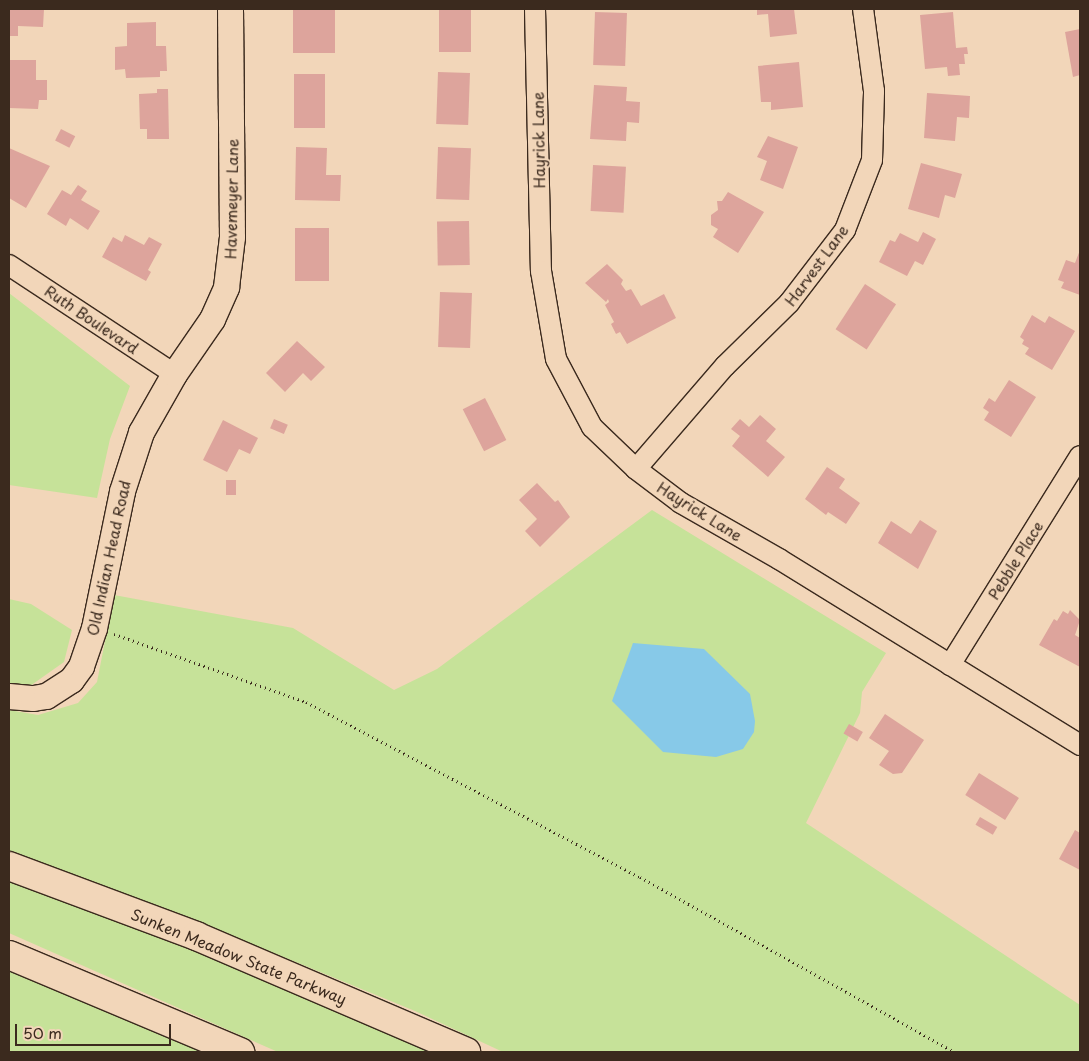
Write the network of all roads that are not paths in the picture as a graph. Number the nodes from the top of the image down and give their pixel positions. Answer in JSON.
{"nodes":[{"id":1,"x":230,"y":9,"type":"edge"},
{"id":2,"x":535,"y":9,"type":"edge"},
{"id":3,"x":863,"y":9,"type":"edge"},
{"id":4,"x":9,"y":265,"type":"edge"},
{"id":5,"x":174,"y":374,"type":"junction"},
{"id":6,"x":1080,"y":456,"type":"edge"},
{"id":7,"x":636,"y":469,"type":"junction"},
{"id":8,"x":950,"y":665,"type":"junction"},
{"id":9,"x":9,"y":696,"type":"edge"},
{"id":10,"x":1080,"y":745,"type":"edge"},
{"id":11,"x":9,"y":866,"type":"edge"},
{"id":12,"x":9,"y":955,"type":"edge"},
{"id":13,"x":240,"y":1052,"type":"edge"},
{"id":14,"x":466,"y":1052,"type":"edge"}],
"edges":[{"from":1,"to":5,"type":"street","name":"Havemeyer Lane"},
{"from":2,"to":7,"type":"street","name":"Hayrick Lane"},
{"from":3,"to":7,"type":"street","name":"Harvest Lane"},
{"from":4,"to":5,"type":"street","name":"Ruth Boulevard"},
{"from":5,"to":9,"type":"street","name":"Old Indian Head Road"},
{"from":6,"to":8,"type":"street","name":"Pebble Place"},
{"from":7,"to":8,"type":"street","name":"Hayrick Lane"},
{"from":8,"to":10,"type":"street","name":"Hayrick Lane"},
{"from":11,"to":14,"type":"highway","name":"Sunken Meadow State Parkway"},
{"from":12,"to":13,"type":"highway"}]}
